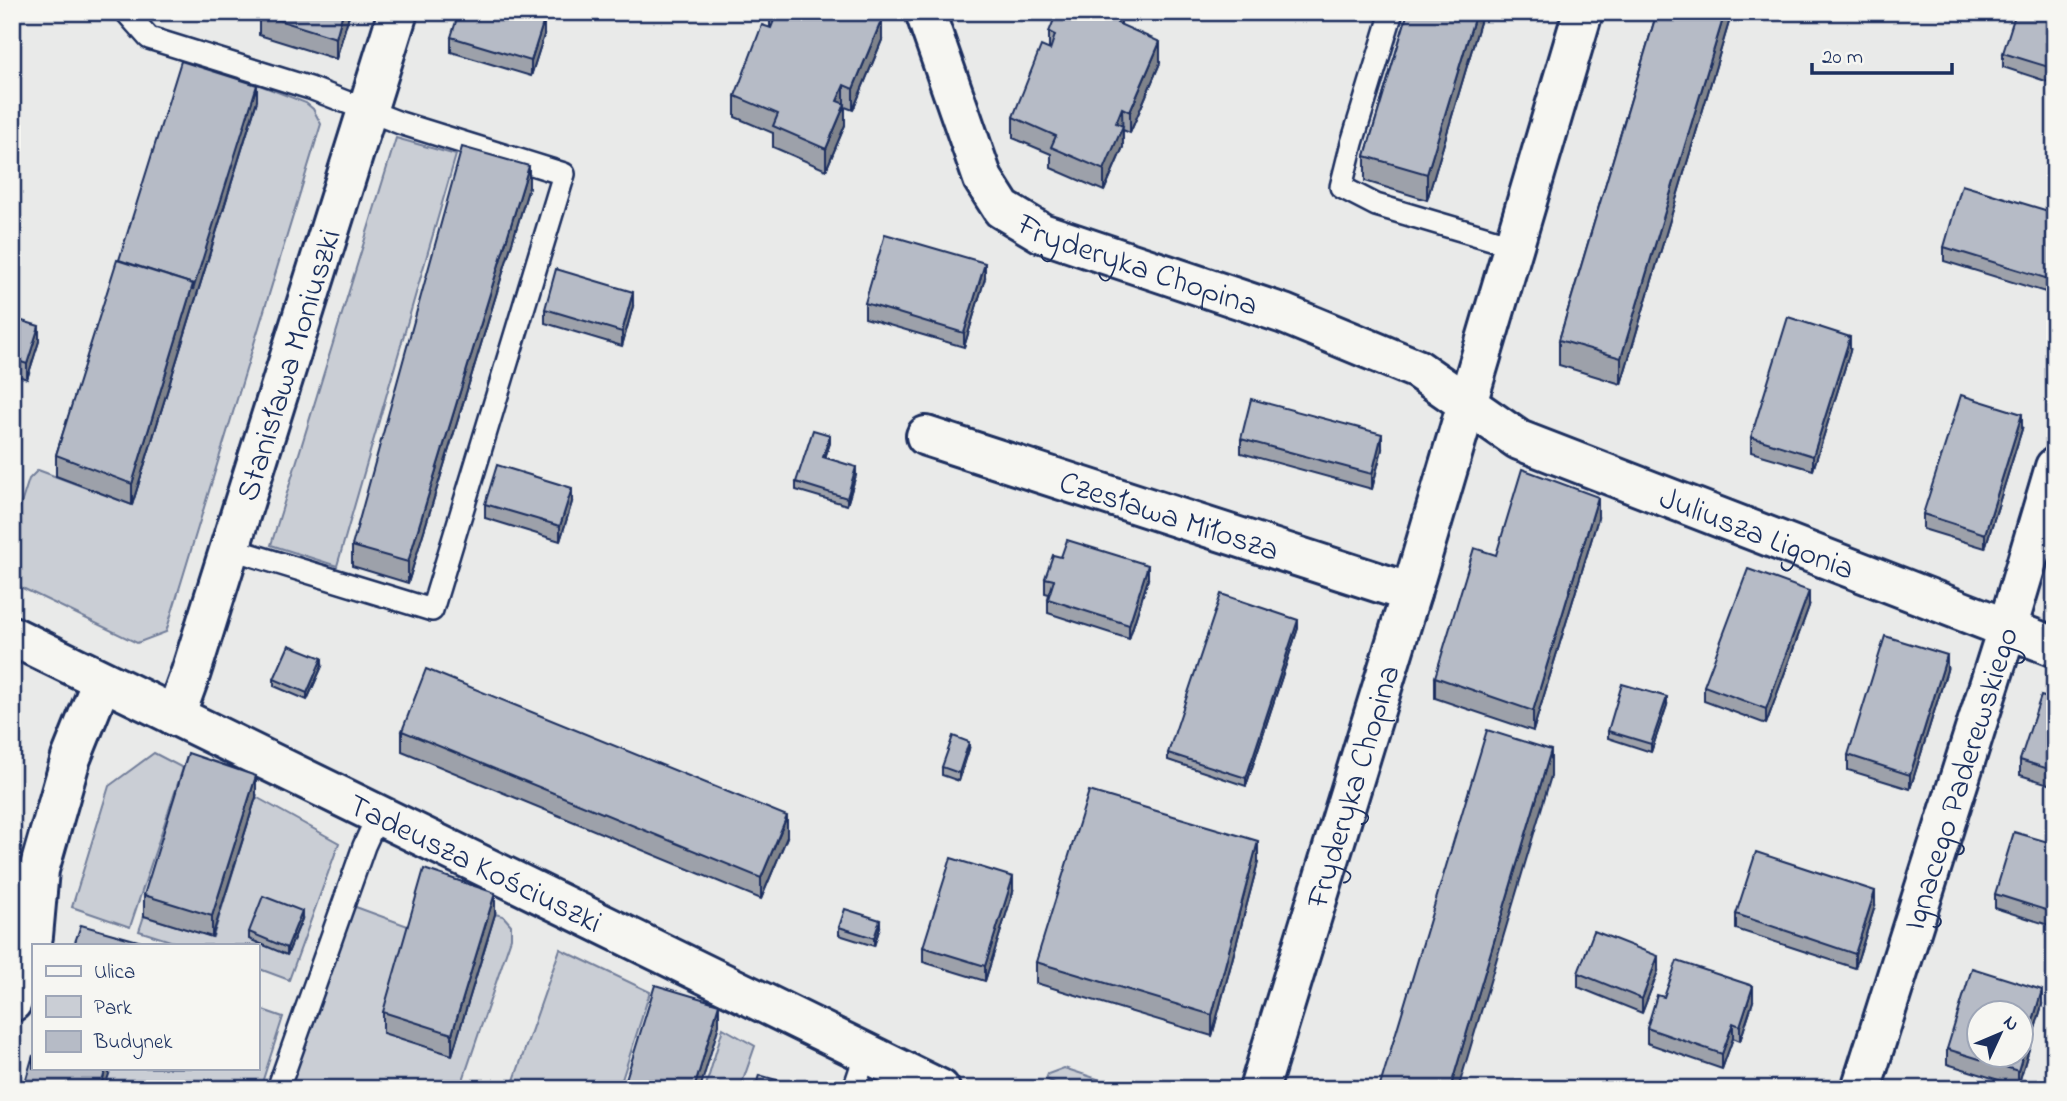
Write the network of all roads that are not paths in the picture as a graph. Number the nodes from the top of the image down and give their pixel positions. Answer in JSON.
{"nodes":[{"id":1,"x":127,"y":12,"type":"edge"},
{"id":2,"x":398,"y":12,"type":"edge"},
{"id":3,"x":925,"y":12,"type":"edge"},
{"id":4,"x":1392,"y":12,"type":"edge"},
{"id":5,"x":1583,"y":12,"type":"edge"},
{"id":6,"x":369,"y":111,"type":"junction"},
{"id":7,"x":1515,"y":246,"type":"junction"},
{"id":8,"x":1467,"y":404,"type":"junction"},
{"id":9,"x":926,"y":436,"type":"dead end"},
{"id":10,"x":2055,"y":467,"type":"edge"},
{"id":11,"x":229,"y":548,"type":"junction"},
{"id":12,"x":1410,"y":593,"type":"junction"},
{"id":13,"x":2007,"y":629,"type":"junction"},
{"id":14,"x":12,"y":636,"type":"edge"},
{"id":15,"x":2055,"y":647,"type":"edge"},
{"id":16,"x":102,"y":681,"type":"junction"},
{"id":17,"x":175,"y":716,"type":"junction"},
{"id":18,"x":378,"y":815,"type":"junction"},
{"id":19,"x":26,"y":866,"type":"edge"},
{"id":20,"x":12,"y":1002,"type":"edge"},
{"id":21,"x":866,"y":1053,"type":"junction"},
{"id":22,"x":278,"y":1089,"type":"edge"},
{"id":23,"x":854,"y":1089,"type":"edge"},
{"id":24,"x":940,"y":1089,"type":"edge"},
{"id":25,"x":1259,"y":1089,"type":"edge"},
{"id":26,"x":1861,"y":1089,"type":"edge"}],
"edges":[{"from":1,"to":6,"type":"lane"},
{"from":2,"to":6,"type":"street","name":"Stanisława Moniuszki"},
{"from":3,"to":8,"type":"street","name":"Fryderyka Chopina"},
{"from":4,"to":7,"type":"lane"},
{"from":5,"to":7,"type":"street","name":"Fryderyka Chopina"},
{"from":6,"to":11,"type":"street","name":"Stanisława Moniuszki"},
{"from":6,"to":11,"type":"lane"},
{"from":7,"to":8,"type":"street","name":"Fryderyka Chopina"},
{"from":8,"to":12,"type":"street","name":"Fryderyka Chopina"},
{"from":8,"to":13,"type":"street","name":"Juliusza Ligonia"},
{"from":9,"to":12,"type":"street","name":"Czesława Miłosza"},
{"from":10,"to":13,"type":"street","name":"Ignacego Paderewskiego"},
{"from":11,"to":17,"type":"street","name":"Stanisława Moniuszki"},
{"from":12,"to":25,"type":"street","name":"Fryderyka Chopina"},
{"from":13,"to":15,"type":"street","name":"Juliusza Ligonia"},
{"from":13,"to":26,"type":"street","name":"Ignacego Paderewskiego"},
{"from":14,"to":16,"type":"street","name":"Tadeusza Kościuszki"},
{"from":16,"to":17,"type":"street","name":"Tadeusza Kościuszki"},
{"from":16,"to":19,"type":"street"},
{"from":17,"to":18,"type":"street","name":"Tadeusza Kościuszki"},
{"from":18,"to":21,"type":"street","name":"Tadeusza Kościuszki"},
{"from":18,"to":22,"type":"lane"},
{"from":19,"to":20,"type":"street"},
{"from":21,"to":23,"type":"lane"},
{"from":21,"to":24,"type":"street","name":"Tadeusza Kościuszki"}]}
